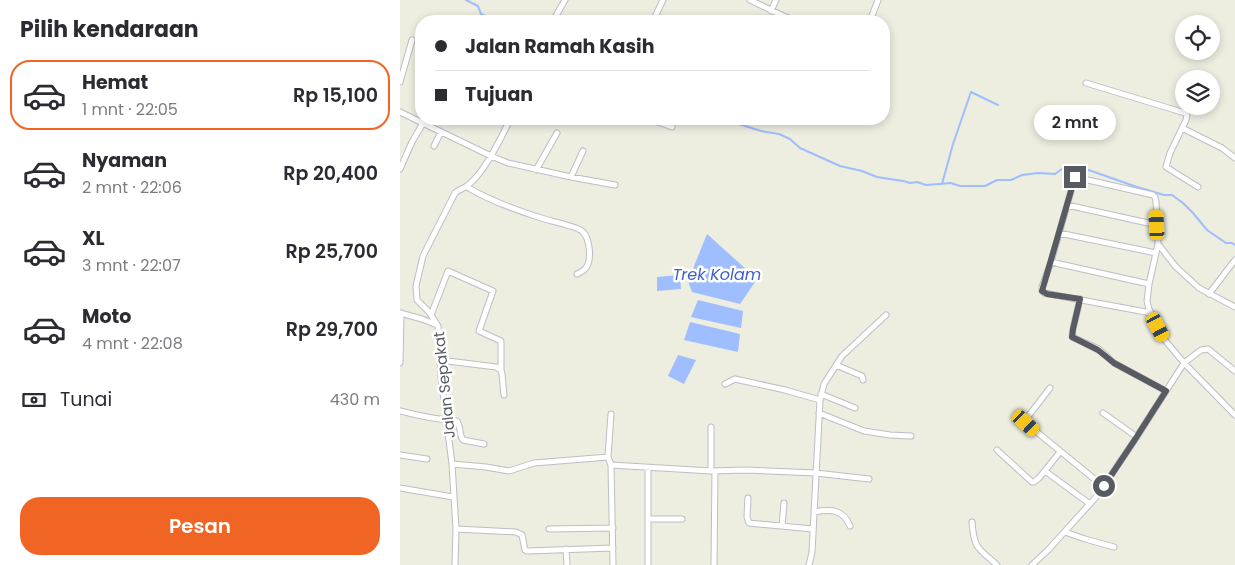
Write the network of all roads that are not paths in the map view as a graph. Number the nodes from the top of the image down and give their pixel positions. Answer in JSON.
{"nodes":[{"id":1,"x":565,"y":0,"type":"edge"},
{"id":2,"x":663,"y":0,"type":"edge"},
{"id":3,"x":750,"y":0,"type":"edge"},
{"id":4,"x":776,"y":0,"type":"edge"},
{"id":5,"x":878,"y":0,"type":"edge"},
{"id":6,"x":771,"y":11,"type":"junction"},
{"id":7,"x":556,"y":15,"type":"edge"},
{"id":8,"x":657,"y":15,"type":"edge"},
{"id":9,"x":780,"y":15,"type":"edge"},
{"id":10,"x":872,"y":15,"type":"edge"},
{"id":11,"x":412,"y":40,"type":"dead end"},
{"id":12,"x":400,"y":82,"type":"edge"},
{"id":13,"x":1086,"y":83,"type":"dead end"},
{"id":14,"x":400,"y":112,"type":"edge"},
{"id":15,"x":415,"y":120,"type":"edge"},
{"id":16,"x":426,"y":125,"type":"joint"},
{"id":17,"x":507,"y":125,"type":"edge"},
{"id":18,"x":666,"y":125,"type":"edge"},
{"id":19,"x":672,"y":127,"type":"dead end"},
{"id":20,"x":1182,"y":128,"type":"junction"},
{"id":21,"x":441,"y":132,"type":"junction"},
{"id":22,"x":557,"y":133,"type":"dead end"},
{"id":23,"x":434,"y":146,"type":"dead end"},
{"id":24,"x":583,"y":151,"type":"dead end"},
{"id":25,"x":491,"y":156,"type":"junction"},
{"id":26,"x":1235,"y":158,"type":"edge"},
{"id":27,"x":400,"y":168,"type":"edge"},
{"id":28,"x":536,"y":170,"type":"junction"},
{"id":29,"x":571,"y":177,"type":"junction"},
{"id":30,"x":615,"y":185,"type":"dead end"},
{"id":31,"x":467,"y":187,"type":"junction"},
{"id":32,"x":1198,"y":187,"type":"dead end"},
{"id":33,"x":1067,"y":205,"type":"junction"},
{"id":34,"x":1157,"y":225,"type":"junction"},
{"id":35,"x":1059,"y":233,"type":"junction"},
{"id":36,"x":1158,"y":244,"type":"junction"},
{"id":37,"x":1156,"y":253,"type":"junction"},
{"id":38,"x":1235,"y":260,"type":"edge"},
{"id":39,"x":1051,"y":262,"type":"junction"},
{"id":40,"x":577,"y":274,"type":"dead end"},
{"id":41,"x":1149,"y":284,"type":"junction"},
{"id":42,"x":1210,"y":294,"type":"junction"},
{"id":43,"x":1080,"y":299,"type":"junction"},
{"id":44,"x":1235,"y":307,"type":"edge"},
{"id":45,"x":400,"y":313,"type":"edge"},
{"id":46,"x":1151,"y":313,"type":"junction"},
{"id":47,"x":431,"y":315,"type":"junction"},
{"id":48,"x":886,"y":315,"type":"dead end"},
{"id":49,"x":438,"y":326,"type":"junction"},
{"id":50,"x":440,"y":360,"type":"junction"},
{"id":51,"x":400,"y":363,"type":"edge"},
{"id":52,"x":1184,"y":363,"type":"junction"},
{"id":53,"x":836,"y":365,"type":"junction"},
{"id":54,"x":501,"y":370,"type":"junction"},
{"id":55,"x":1235,"y":371,"type":"edge"},
{"id":56,"x":863,"y":380,"type":"dead end"},
{"id":57,"x":725,"y":384,"type":"dead end"},
{"id":58,"x":1050,"y":388,"type":"dead end"},
{"id":59,"x":1166,"y":391,"type":"junction"},
{"id":60,"x":504,"y":395,"type":"dead end"},
{"id":61,"x":820,"y":397,"type":"junction"},
{"id":62,"x":855,"y":408,"type":"dead end"},
{"id":63,"x":400,"y":411,"type":"edge"},
{"id":64,"x":819,"y":413,"type":"junction"},
{"id":65,"x":1103,"y":413,"type":"dead end"},
{"id":66,"x":611,"y":414,"type":"dead end"},
{"id":67,"x":1235,"y":415,"type":"edge"},
{"id":68,"x":447,"y":421,"type":"junction"},
{"id":69,"x":711,"y":427,"type":"dead end"},
{"id":70,"x":911,"y":436,"type":"dead end"},
{"id":71,"x":1137,"y":437,"type":"junction"},
{"id":72,"x":484,"y":444,"type":"dead end"},
{"id":73,"x":997,"y":450,"type":"dead end"},
{"id":74,"x":1060,"y":452,"type":"junction"},
{"id":75,"x":400,"y":455,"type":"edge"},
{"id":76,"x":608,"y":457,"type":"junction"},
{"id":77,"x":427,"y":460,"type":"dead end"},
{"id":78,"x":452,"y":464,"type":"junction"},
{"id":79,"x":611,"y":465,"type":"junction"},
{"id":80,"x":648,"y":468,"type":"junction"},
{"id":81,"x":713,"y":471,"type":"junction"},
{"id":82,"x":1045,"y":471,"type":"junction"},
{"id":83,"x":816,"y":473,"type":"junction"},
{"id":84,"x":869,"y":479,"type":"dead end"},
{"id":85,"x":1104,"y":486,"type":"junction"},
{"id":86,"x":400,"y":488,"type":"edge"},
{"id":87,"x":453,"y":497,"type":"junction"},
{"id":88,"x":748,"y":498,"type":"dead end"},
{"id":89,"x":784,"y":503,"type":"dead end"},
{"id":90,"x":1090,"y":504,"type":"junction"},
{"id":91,"x":814,"y":512,"type":"junction"},
{"id":92,"x":682,"y":519,"type":"dead end"},
{"id":93,"x":648,"y":520,"type":"junction"},
{"id":94,"x":972,"y":522,"type":"dead end"},
{"id":95,"x":782,"y":526,"type":"junction"},
{"id":96,"x":850,"y":526,"type":"dead end"},
{"id":97,"x":612,"y":528,"type":"junction"},
{"id":98,"x":456,"y":529,"type":"junction"},
{"id":99,"x":813,"y":529,"type":"junction"},
{"id":100,"x":549,"y":530,"type":"dead end"},
{"id":101,"x":1065,"y":532,"type":"junction"},
{"id":102,"x":1114,"y":547,"type":"dead end"},
{"id":103,"x":613,"y":548,"type":"junction"},
{"id":104,"x":566,"y":549,"type":"junction"},
{"id":105,"x":455,"y":565,"type":"edge"},
{"id":106,"x":566,"y":565,"type":"edge"},
{"id":107,"x":612,"y":565,"type":"edge"},
{"id":108,"x":648,"y":565,"type":"edge"},
{"id":109,"x":714,"y":565,"type":"edge"},
{"id":110,"x":809,"y":565,"type":"edge"},
{"id":111,"x":997,"y":565,"type":"edge"},
{"id":112,"x":1032,"y":565,"type":"edge"}],
"edges":[{"from":1,"to":7,"type":"street"},
{"from":2,"to":8,"type":"street"},
{"from":3,"to":6,"type":"street"},
{"from":4,"to":6,"type":"street"},
{"from":5,"to":10,"type":"street"},
{"from":6,"to":9,"type":"street"},
{"from":11,"to":12,"type":"street"},
{"from":13,"to":20,"type":"street"},
{"from":14,"to":15,"type":"street"},
{"from":16,"to":21,"type":"street"},
{"from":16,"to":27,"type":"street"},
{"from":17,"to":25,"type":"street","name":"Jalan Sepakat"},
{"from":18,"to":19,"type":"street"},
{"from":20,"to":26,"type":"street"},
{"from":20,"to":32,"type":"street"},
{"from":21,"to":23,"type":"street"},
{"from":21,"to":25,"type":"street"},
{"from":22,"to":28,"type":"street"},
{"from":24,"to":29,"type":"street"},
{"from":25,"to":28,"type":"street"},
{"from":25,"to":31,"type":"street","name":"Jalan Sepakat"},
{"from":28,"to":29,"type":"street"},
{"from":29,"to":30,"type":"street"},
{"from":31,"to":40,"type":"street"},
{"from":31,"to":47,"type":"street","name":"Jalan Sepakat"},
{"from":33,"to":34,"type":"street"},
{"from":33,"to":34,"type":"street"},
{"from":33,"to":35,"type":"street"},
{"from":34,"to":36,"type":"street"},
{"from":35,"to":37,"type":"street"},
{"from":35,"to":39,"type":"street"},
{"from":36,"to":37,"type":"street"},
{"from":36,"to":42,"type":"street"},
{"from":37,"to":41,"type":"street"},
{"from":38,"to":42,"type":"street"},
{"from":39,"to":41,"type":"street"},
{"from":39,"to":43,"type":"street"},
{"from":41,"to":46,"type":"street"},
{"from":42,"to":44,"type":"street"},
{"from":43,"to":46,"type":"street"},
{"from":43,"to":59,"type":"street"},
{"from":45,"to":49,"type":"street"},
{"from":45,"to":51,"type":"street"},
{"from":46,"to":52,"type":"street"},
{"from":47,"to":49,"type":"street","name":"Jalan Sepakat"},
{"from":47,"to":54,"type":"street"},
{"from":48,"to":53,"type":"street"},
{"from":49,"to":50,"type":"street","name":"Jalan Sepakat"},
{"from":50,"to":54,"type":"street"},
{"from":50,"to":68,"type":"street","name":"Jalan Sepakat"},
{"from":52,"to":55,"type":"street"},
{"from":52,"to":59,"type":"street"},
{"from":52,"to":67,"type":"street"},
{"from":53,"to":56,"type":"street"},
{"from":53,"to":61,"type":"street"},
{"from":54,"to":60,"type":"street"},
{"from":57,"to":61,"type":"street"},
{"from":58,"to":74,"type":"street"},
{"from":59,"to":71,"type":"street"},
{"from":61,"to":62,"type":"street"},
{"from":61,"to":64,"type":"street"},
{"from":63,"to":68,"type":"street"},
{"from":64,"to":70,"type":"street"},
{"from":64,"to":83,"type":"street"},
{"from":65,"to":71,"type":"street"},
{"from":66,"to":76,"type":"street"},
{"from":68,"to":72,"type":"street"},
{"from":68,"to":78,"type":"street","name":"Jalan Sepakat"},
{"from":69,"to":81,"type":"street"},
{"from":71,"to":85,"type":"street"},
{"from":73,"to":82,"type":"street"},
{"from":74,"to":82,"type":"street"},
{"from":74,"to":85,"type":"street"},
{"from":75,"to":77,"type":"street"},
{"from":76,"to":78,"type":"street"},
{"from":76,"to":79,"type":"street"},
{"from":78,"to":87,"type":"street","name":"Jalan Sepakat"},
{"from":79,"to":80,"type":"street"},
{"from":79,"to":97,"type":"street"},
{"from":80,"to":81,"type":"street"},
{"from":80,"to":93,"type":"street"},
{"from":81,"to":83,"type":"street"},
{"from":81,"to":109,"type":"street"},
{"from":82,"to":90,"type":"street"},
{"from":83,"to":84,"type":"street"},
{"from":83,"to":91,"type":"street"},
{"from":85,"to":90,"type":"street"},
{"from":86,"to":87,"type":"street"},
{"from":87,"to":98,"type":"street","name":"Jalan Sepakat"},
{"from":88,"to":95,"type":"street"},
{"from":89,"to":95,"type":"street"},
{"from":90,"to":101,"type":"street"},
{"from":91,"to":96,"type":"street"},
{"from":91,"to":99,"type":"street"},
{"from":92,"to":93,"type":"street"},
{"from":93,"to":108,"type":"street"},
{"from":94,"to":111,"type":"street"},
{"from":95,"to":99,"type":"street"},
{"from":97,"to":100,"type":"street"},
{"from":97,"to":103,"type":"street"},
{"from":98,"to":104,"type":"street"},
{"from":98,"to":105,"type":"street","name":"Jalan Sepakat"},
{"from":99,"to":110,"type":"street"},
{"from":101,"to":102,"type":"street"},
{"from":101,"to":112,"type":"street"},
{"from":103,"to":104,"type":"street"},
{"from":103,"to":107,"type":"street"},
{"from":104,"to":106,"type":"street"}]}
